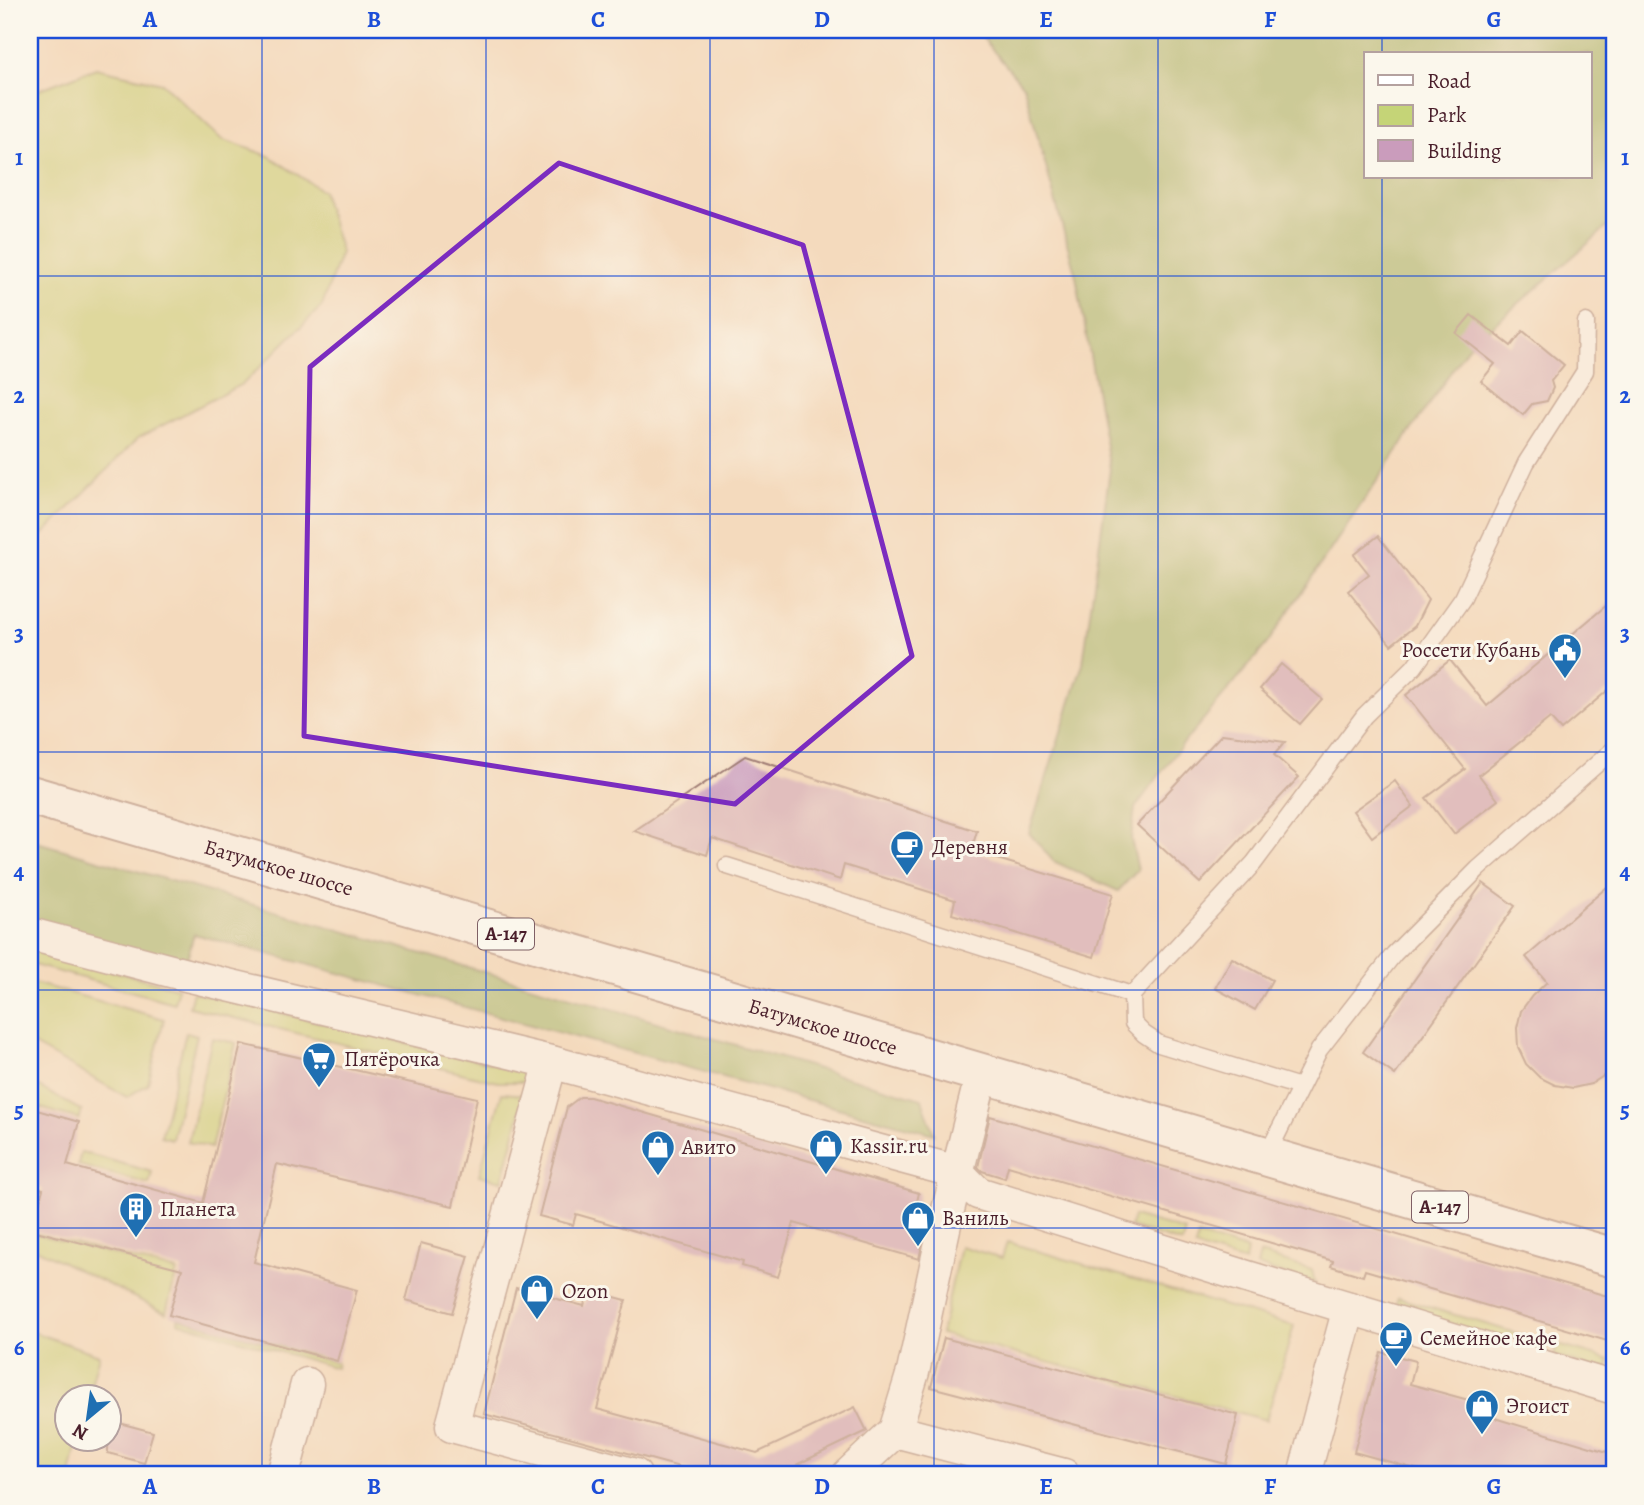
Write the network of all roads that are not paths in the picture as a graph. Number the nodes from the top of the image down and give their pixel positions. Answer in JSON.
{"nodes":[{"id":1,"x":1586,"y":322,"type":"dead end"},
{"id":2,"x":1614,"y":749,"type":"edge"},
{"id":3,"x":30,"y":795,"type":"edge"},
{"id":4,"x":727,"y":866,"type":"dead end"},
{"id":5,"x":30,"y":934,"type":"edge"},
{"id":6,"x":1132,"y":995,"type":"junction"},
{"id":7,"x":551,"y":1062,"type":"junction"},
{"id":8,"x":982,"y":1073,"type":"junction"},
{"id":9,"x":1300,"y":1087,"type":"junction"},
{"id":10,"x":1267,"y":1155,"type":"junction"},
{"id":11,"x":957,"y":1172,"type":"junction"},
{"id":12,"x":1614,"y":1258,"type":"edge"},
{"id":13,"x":1349,"y":1308,"type":"junction"},
{"id":14,"x":307,"y":1384,"type":"dead end"},
{"id":15,"x":1614,"y":1388,"type":"edge"},
{"id":16,"x":895,"y":1432,"type":"junction"},
{"id":17,"x":283,"y":1475,"type":"edge"},
{"id":18,"x":635,"y":1475,"type":"edge"},
{"id":19,"x":848,"y":1475,"type":"edge"},
{"id":20,"x":1065,"y":1475,"type":"edge"},
{"id":21,"x":1304,"y":1475,"type":"edge"}],
"edges":[{"from":1,"to":6,"type":"lane"},
{"from":2,"to":9,"type":"lane"},
{"from":3,"to":8,"type":"highway","name":"Батумское шоссе","number":"А-147"},
{"from":4,"to":6,"type":"lane"},
{"from":5,"to":7,"type":"street"},
{"from":6,"to":9,"type":"lane"},
{"from":7,"to":11,"type":"street"},
{"from":7,"to":18,"type":"street"},
{"from":8,"to":10,"type":"highway","name":"Батумское шоссе","number":"А-147"},
{"from":8,"to":11,"type":"street"},
{"from":9,"to":10,"type":"lane"},
{"from":10,"to":12,"type":"highway","name":"Батумское шоссе","number":"А-147"},
{"from":11,"to":13,"type":"street"},
{"from":11,"to":16,"type":"street"},
{"from":13,"to":15,"type":"street"},
{"from":13,"to":21,"type":"street"},
{"from":14,"to":17,"type":"street"},
{"from":16,"to":19,"type":"street"},
{"from":16,"to":20,"type":"street"}]}
